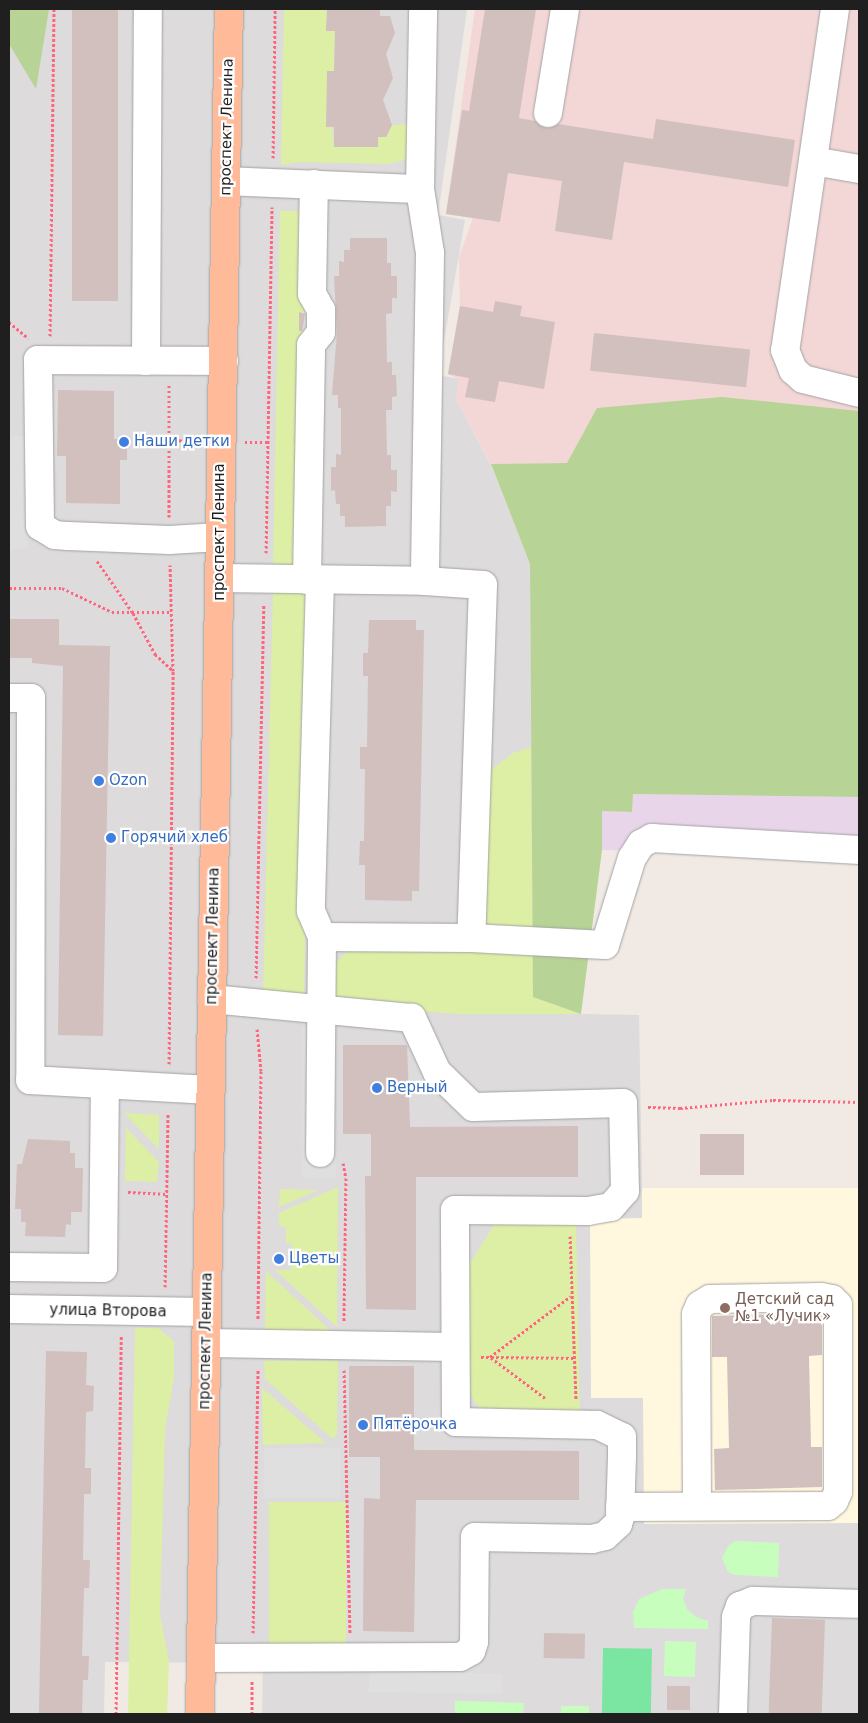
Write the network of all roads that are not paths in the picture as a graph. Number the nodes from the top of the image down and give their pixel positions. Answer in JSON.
{"nodes":[{"id":1,"x":148,"y":9,"type":"edge"},
{"id":2,"x":229,"y":9,"type":"edge"},
{"id":3,"x":423,"y":9,"type":"edge"},
{"id":4,"x":564,"y":9,"type":"edge"},
{"id":5,"x":835,"y":9,"type":"edge"},
{"id":6,"x":548,"y":113,"type":"dead end"},
{"id":7,"x":813,"y":161,"type":"junction"},
{"id":8,"x":859,"y":168,"type":"edge"},
{"id":9,"x":226,"y":181,"type":"junction"},
{"id":10,"x":314,"y":184,"type":"junction"},
{"id":11,"x":420,"y":189,"type":"junction"},
{"id":12,"x":157,"y":360,"type":"junction"},
{"id":13,"x":224,"y":361,"type":"junction"},
{"id":14,"x":859,"y":393,"type":"edge"},
{"id":15,"x":220,"y":538,"type":"junction"},
{"id":16,"x":220,"y":578,"type":"junction"},
{"id":17,"x":313,"y":580,"type":"junction"},
{"id":18,"x":425,"y":580,"type":"junction"},
{"id":19,"x":9,"y":698,"type":"edge"},
{"id":20,"x":20,"y":796,"type":"edge"},
{"id":21,"x":859,"y":850,"type":"edge"},
{"id":22,"x":20,"y":879,"type":"edge"},
{"id":23,"x":322,"y":937,"type":"junction"},
{"id":24,"x":471,"y":938,"type":"junction"},
{"id":25,"x":212,"y":999,"type":"junction"},
{"id":26,"x":321,"y":1012,"type":"junction"},
{"id":27,"x":19,"y":1081,"type":"edge"},
{"id":28,"x":105,"y":1084,"type":"junction"},
{"id":29,"x":210,"y":1090,"type":"junction"},
{"id":30,"x":320,"y":1153,"type":"dead end"},
{"id":31,"x":9,"y":1267,"type":"edge"},
{"id":32,"x":9,"y":1309,"type":"edge"},
{"id":33,"x":207,"y":1312,"type":"junction"},
{"id":34,"x":206,"y":1343,"type":"junction"},
{"id":35,"x":455,"y":1353,"type":"junction"},
{"id":36,"x":697,"y":1506,"type":"junction"},
{"id":37,"x":620,"y":1507,"type":"junction"},
{"id":38,"x":859,"y":1604,"type":"edge"},
{"id":39,"x":201,"y":1658,"type":"junction"},
{"id":40,"x":200,"y":1714,"type":"edge"},
{"id":41,"x":733,"y":1714,"type":"edge"}],
"edges":[{"from":1,"to":12,"type":"street"},
{"from":2,"to":9,"type":"main road","name":"проспект Ленина"},
{"from":3,"to":11,"type":"street"},
{"from":4,"to":6,"type":"street"},
{"from":5,"to":7,"type":"street"},
{"from":7,"to":8,"type":"street"},
{"from":7,"to":14,"type":"street"},
{"from":9,"to":10,"type":"street"},
{"from":9,"to":13,"type":"main road","name":"проспект Ленина"},
{"from":10,"to":11,"type":"street"},
{"from":10,"to":17,"type":"street"},
{"from":11,"to":18,"type":"street"},
{"from":12,"to":13,"type":"street"},
{"from":12,"to":15,"type":"street"},
{"from":13,"to":15,"type":"main road","name":"проспект Ленина"},
{"from":15,"to":16,"type":"main road","name":"проспект Ленина"},
{"from":16,"to":17,"type":"street"},
{"from":16,"to":25,"type":"main road","name":"проспект Ленина"},
{"from":17,"to":18,"type":"street"},
{"from":17,"to":23,"type":"street"},
{"from":18,"to":24,"type":"street"},
{"from":19,"to":20,"type":"street"},
{"from":20,"to":22,"type":"street"},
{"from":21,"to":24,"type":"street"},
{"from":22,"to":27,"type":"street"},
{"from":23,"to":24,"type":"street"},
{"from":23,"to":26,"type":"street"},
{"from":25,"to":26,"type":"street"},
{"from":25,"to":29,"type":"main road","name":"проспект Ленина"},
{"from":26,"to":30,"type":"street"},
{"from":26,"to":35,"type":"street"},
{"from":27,"to":28,"type":"street"},
{"from":28,"to":29,"type":"street"},
{"from":28,"to":31,"type":"street"},
{"from":29,"to":33,"type":"main road","name":"проспект Ленина"},
{"from":32,"to":33,"type":"street","name":"улица Второва"},
{"from":33,"to":34,"type":"main road","name":"проспект Ленина"},
{"from":34,"to":35,"type":"street"},
{"from":34,"to":39,"type":"main road","name":"проспект Ленина"},
{"from":35,"to":37,"type":"street"},
{"from":36,"to":36,"type":"street"},
{"from":36,"to":37,"type":"street"},
{"from":37,"to":39,"type":"street"},
{"from":38,"to":41,"type":"street"},
{"from":39,"to":40,"type":"main road","name":"проспект Ленина"}]}
